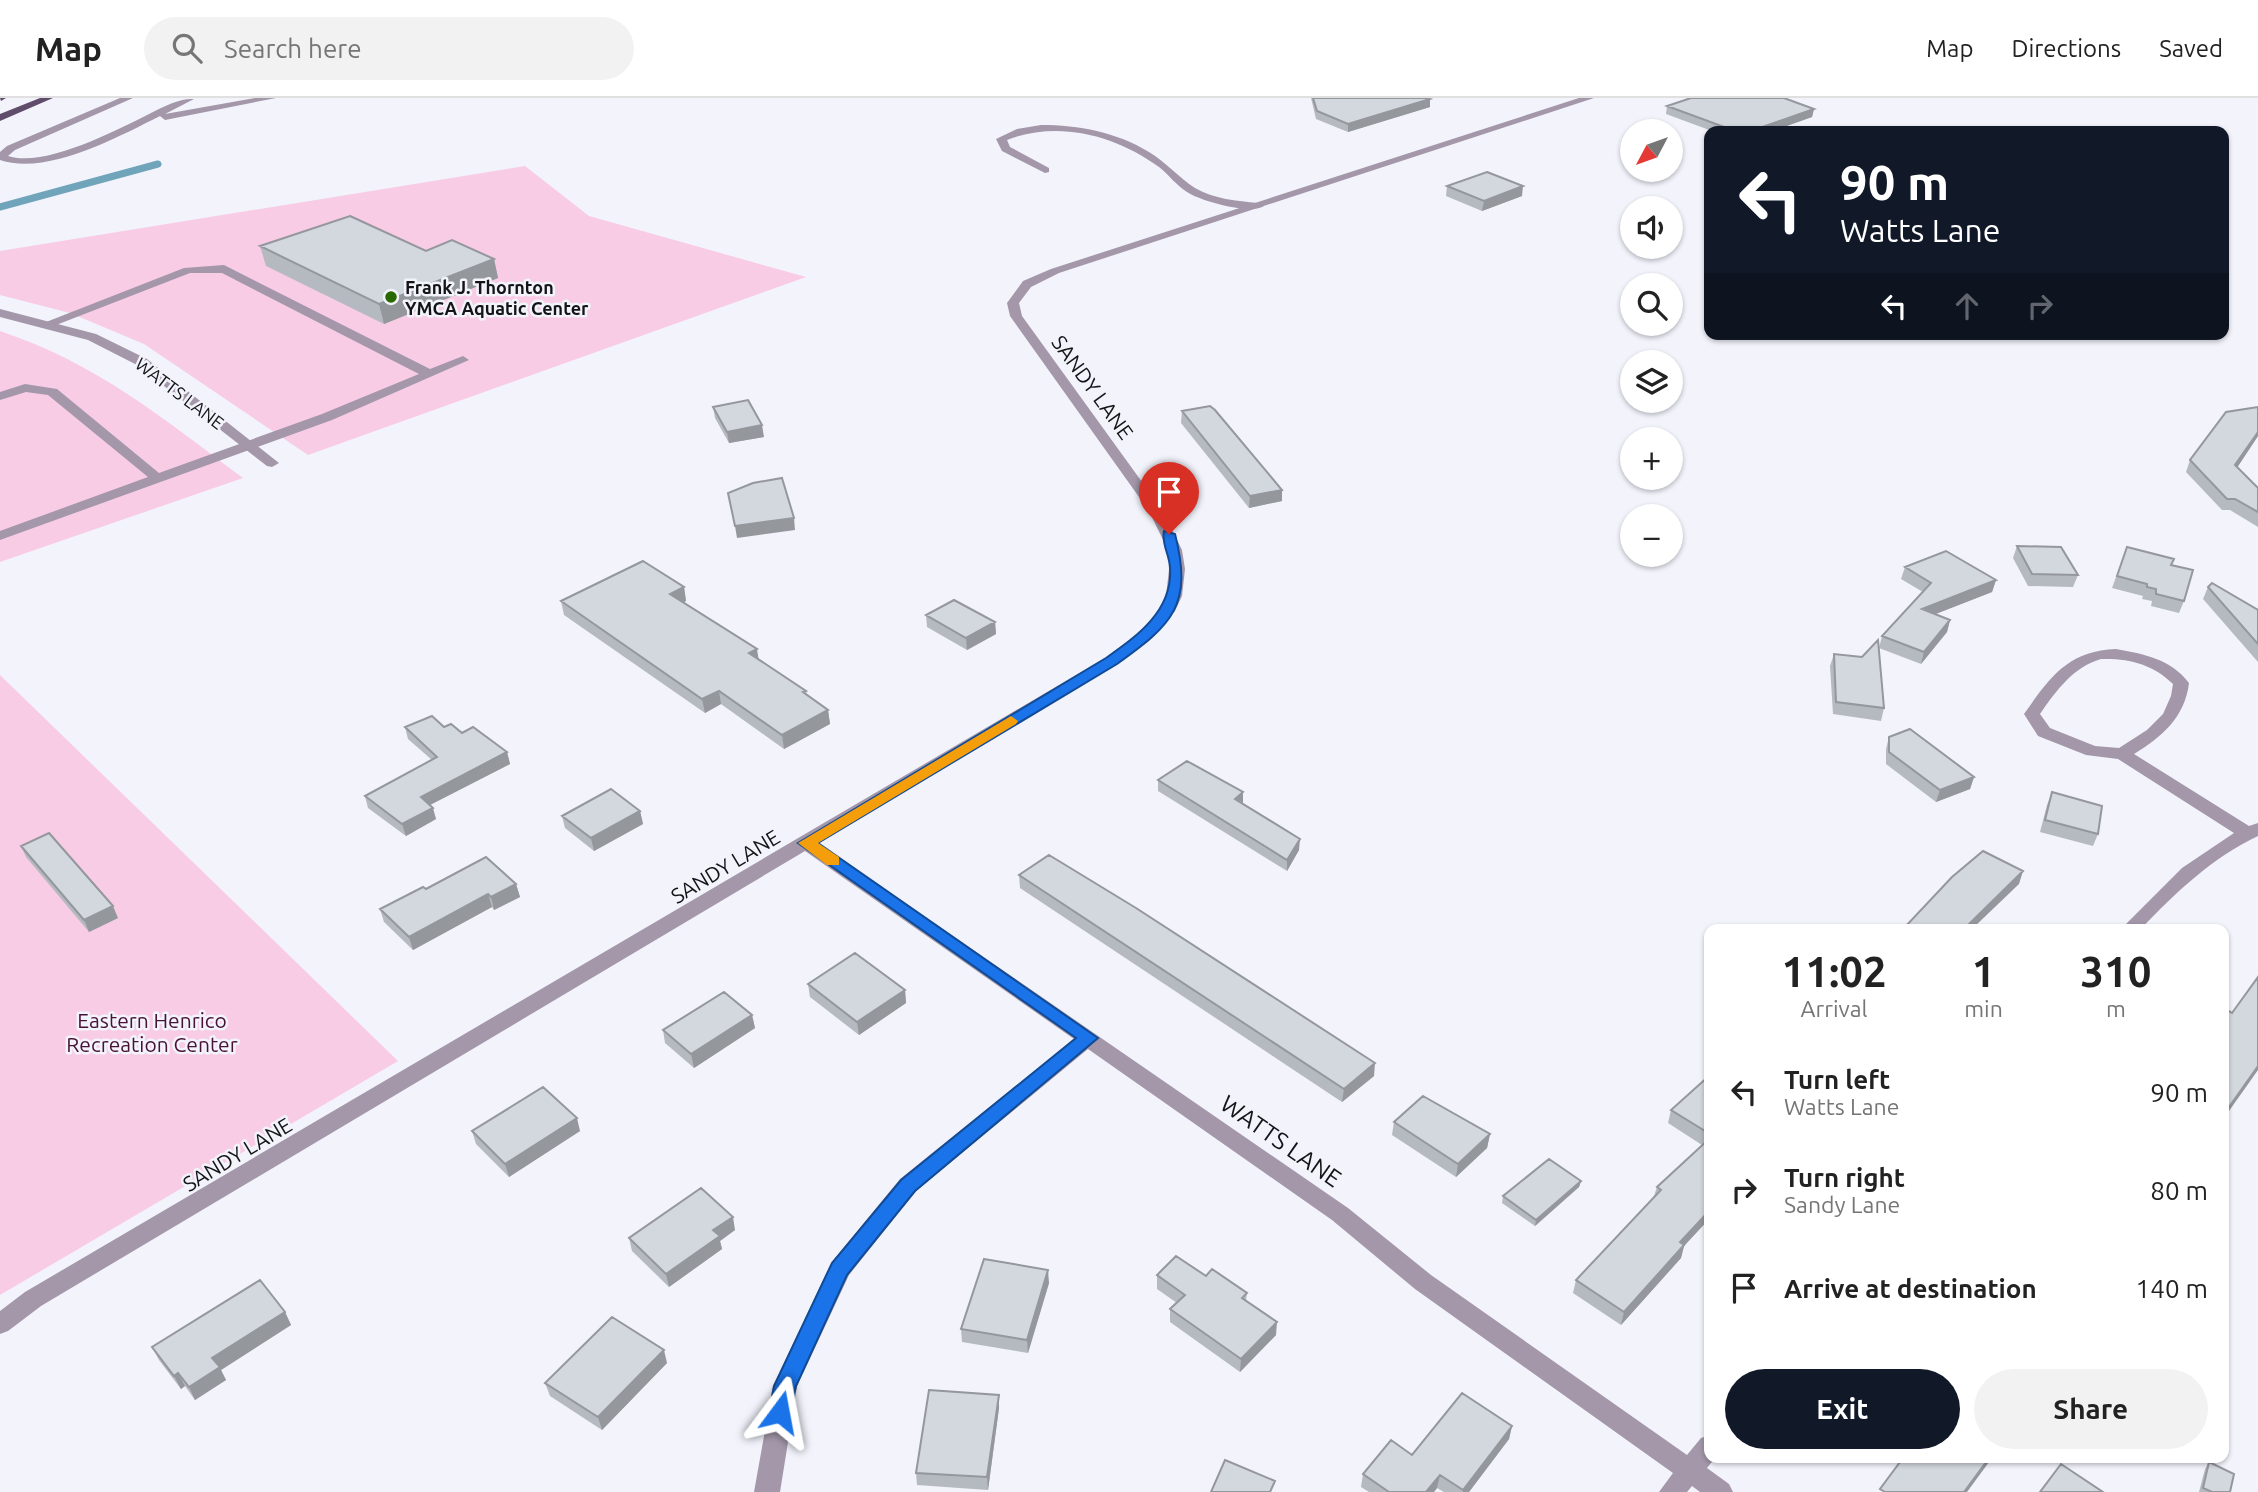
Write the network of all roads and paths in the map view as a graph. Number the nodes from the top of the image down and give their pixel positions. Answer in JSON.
{"nodes":[{"id":1,"x":48,"y":98,"type":"edge"},
{"id":2,"x":128,"y":98,"type":"edge"},
{"id":3,"x":187,"y":98,"type":"edge"},
{"id":4,"x":271,"y":98,"type":"edge"},
{"id":5,"x":1589,"y":98,"type":"edge"},
{"id":6,"x":224,"y":106,"type":"junction"},
{"id":7,"x":0,"y":118,"type":"edge"},
{"id":8,"x":134,"y":123,"type":"junction"},
{"id":9,"x":0,"y":157,"type":"edge"},
{"id":10,"x":28,"y":164,"type":"junction"},
{"id":11,"x":1045,"y":170,"type":"dead end"},
{"id":12,"x":9,"y":172,"type":"dead end"},
{"id":13,"x":1258,"y":206,"type":"junction"},
{"id":14,"x":0,"y":313,"type":"edge"},
{"id":15,"x":47,"y":324,"type":"junction"},
{"id":16,"x":463,"y":360,"type":"dead end"},
{"id":17,"x":430,"y":374,"type":"junction"},
{"id":18,"x":0,"y":396,"type":"edge"},
{"id":19,"x":250,"y":446,"type":"junction"},
{"id":20,"x":272,"y":463,"type":"dead end"},
{"id":21,"x":158,"y":479,"type":"junction"},
{"id":22,"x":0,"y":536,"type":"edge"},
{"id":23,"x":2122,"y":754,"type":"junction"},
{"id":24,"x":2252,"y":831,"type":"edge"},
{"id":25,"x":806,"y":843,"type":"junction"},
{"id":26,"x":2135,"y":924,"type":"edge"},
{"id":27,"x":1089,"y":1038,"type":"junction"},
{"id":28,"x":0,"y":1324,"type":"edge"},
{"id":29,"x":1704,"y":1453,"type":"edge"},
{"id":30,"x":1689,"y":1471,"type":"junction"},
{"id":31,"x":767,"y":1492,"type":"edge"},
{"id":32,"x":1672,"y":1492,"type":"edge"},
{"id":33,"x":1720,"y":1492,"type":"edge"}],
"edges":[{"from":1,"to":7,"type":"main road"},
{"from":2,"to":9,"type":"street"},
{"from":3,"to":6,"type":"street"},
{"from":3,"to":8,"type":"street"},
{"from":4,"to":6,"type":"street"},
{"from":5,"to":13,"type":"street","name":"SANDY LANE"},
{"from":6,"to":8,"type":"street"},
{"from":8,"to":10,"type":"street"},
{"from":9,"to":10,"type":"street"},
{"from":10,"to":12,"type":"street"},
{"from":11,"to":13,"type":"street"},
{"from":13,"to":25,"type":"street","name":"SANDY LANE"},
{"from":14,"to":15,"type":"street","name":"WATTS LANE"},
{"from":15,"to":17,"type":"street"},
{"from":15,"to":19,"type":"street","name":"WATTS LANE"},
{"from":16,"to":17,"type":"street"},
{"from":17,"to":19,"type":"street"},
{"from":18,"to":21,"type":"street"},
{"from":19,"to":20,"type":"street","name":"WATTS LANE"},
{"from":19,"to":21,"type":"street"},
{"from":21,"to":22,"type":"street"},
{"from":23,"to":23,"type":"street"},
{"from":23,"to":24,"type":"street"},
{"from":24,"to":26,"type":"street"},
{"from":25,"to":27,"type":"street","name":"WATTS LANE"},
{"from":25,"to":28,"type":"street","name":"SANDY LANE"},
{"from":27,"to":30,"type":"street","name":"WATTS LANE"},
{"from":27,"to":31,"type":"street"},
{"from":29,"to":30,"type":"street"},
{"from":30,"to":32,"type":"street"},
{"from":30,"to":33,"type":"street","name":"WATTS LANE"}]}
